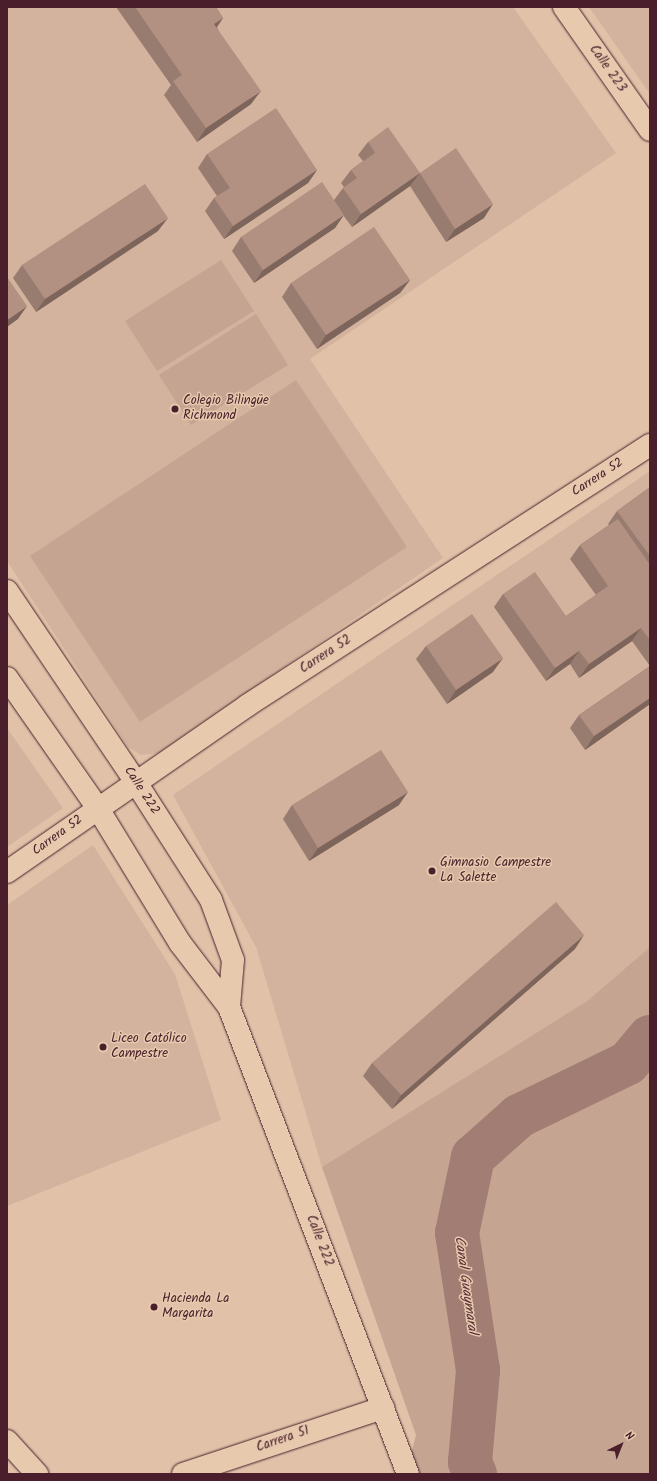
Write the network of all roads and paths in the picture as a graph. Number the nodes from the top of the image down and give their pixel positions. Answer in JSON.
{"nodes":[{"id":1,"x":564,"y":7,"type":"edge"},
{"id":2,"x":650,"y":130,"type":"edge"},
{"id":3,"x":650,"y":444,"type":"edge"},
{"id":4,"x":7,"y":591,"type":"edge"},
{"id":5,"x":7,"y":678,"type":"edge"},
{"id":6,"x":136,"y":781,"type":"junction"},
{"id":7,"x":97,"y":807,"type":"junction"},
{"id":8,"x":7,"y":872,"type":"edge"},
{"id":9,"x":229,"y":1007,"type":"junction"},
{"id":10,"x":383,"y":1408,"type":"junction"},
{"id":11,"x":7,"y":1441,"type":"edge"},
{"id":12,"x":37,"y":1474,"type":"edge"},
{"id":13,"x":183,"y":1474,"type":"edge"},
{"id":14,"x":408,"y":1474,"type":"edge"}],
"edges":[{"from":1,"to":2,"type":"street","name":"Calle 223"},
{"from":3,"to":6,"type":"street","name":"Carrera 52"},
{"from":4,"to":6,"type":"street","name":"Calle 222"},
{"from":5,"to":7,"type":"street","name":"Calle 222"},
{"from":6,"to":7,"type":"street","name":"Carrera 52"},
{"from":6,"to":9,"type":"street","name":"Calle 222"},
{"from":7,"to":8,"type":"street","name":"Carrera 52"},
{"from":7,"to":9,"type":"street","name":"Calle 222"},
{"from":9,"to":10,"type":"street","name":"Calle 222"},
{"from":10,"to":13,"type":"street","name":"Carrera 51"},
{"from":10,"to":14,"type":"street","name":"Calle 222"},
{"from":11,"to":12,"type":"street"}]}
